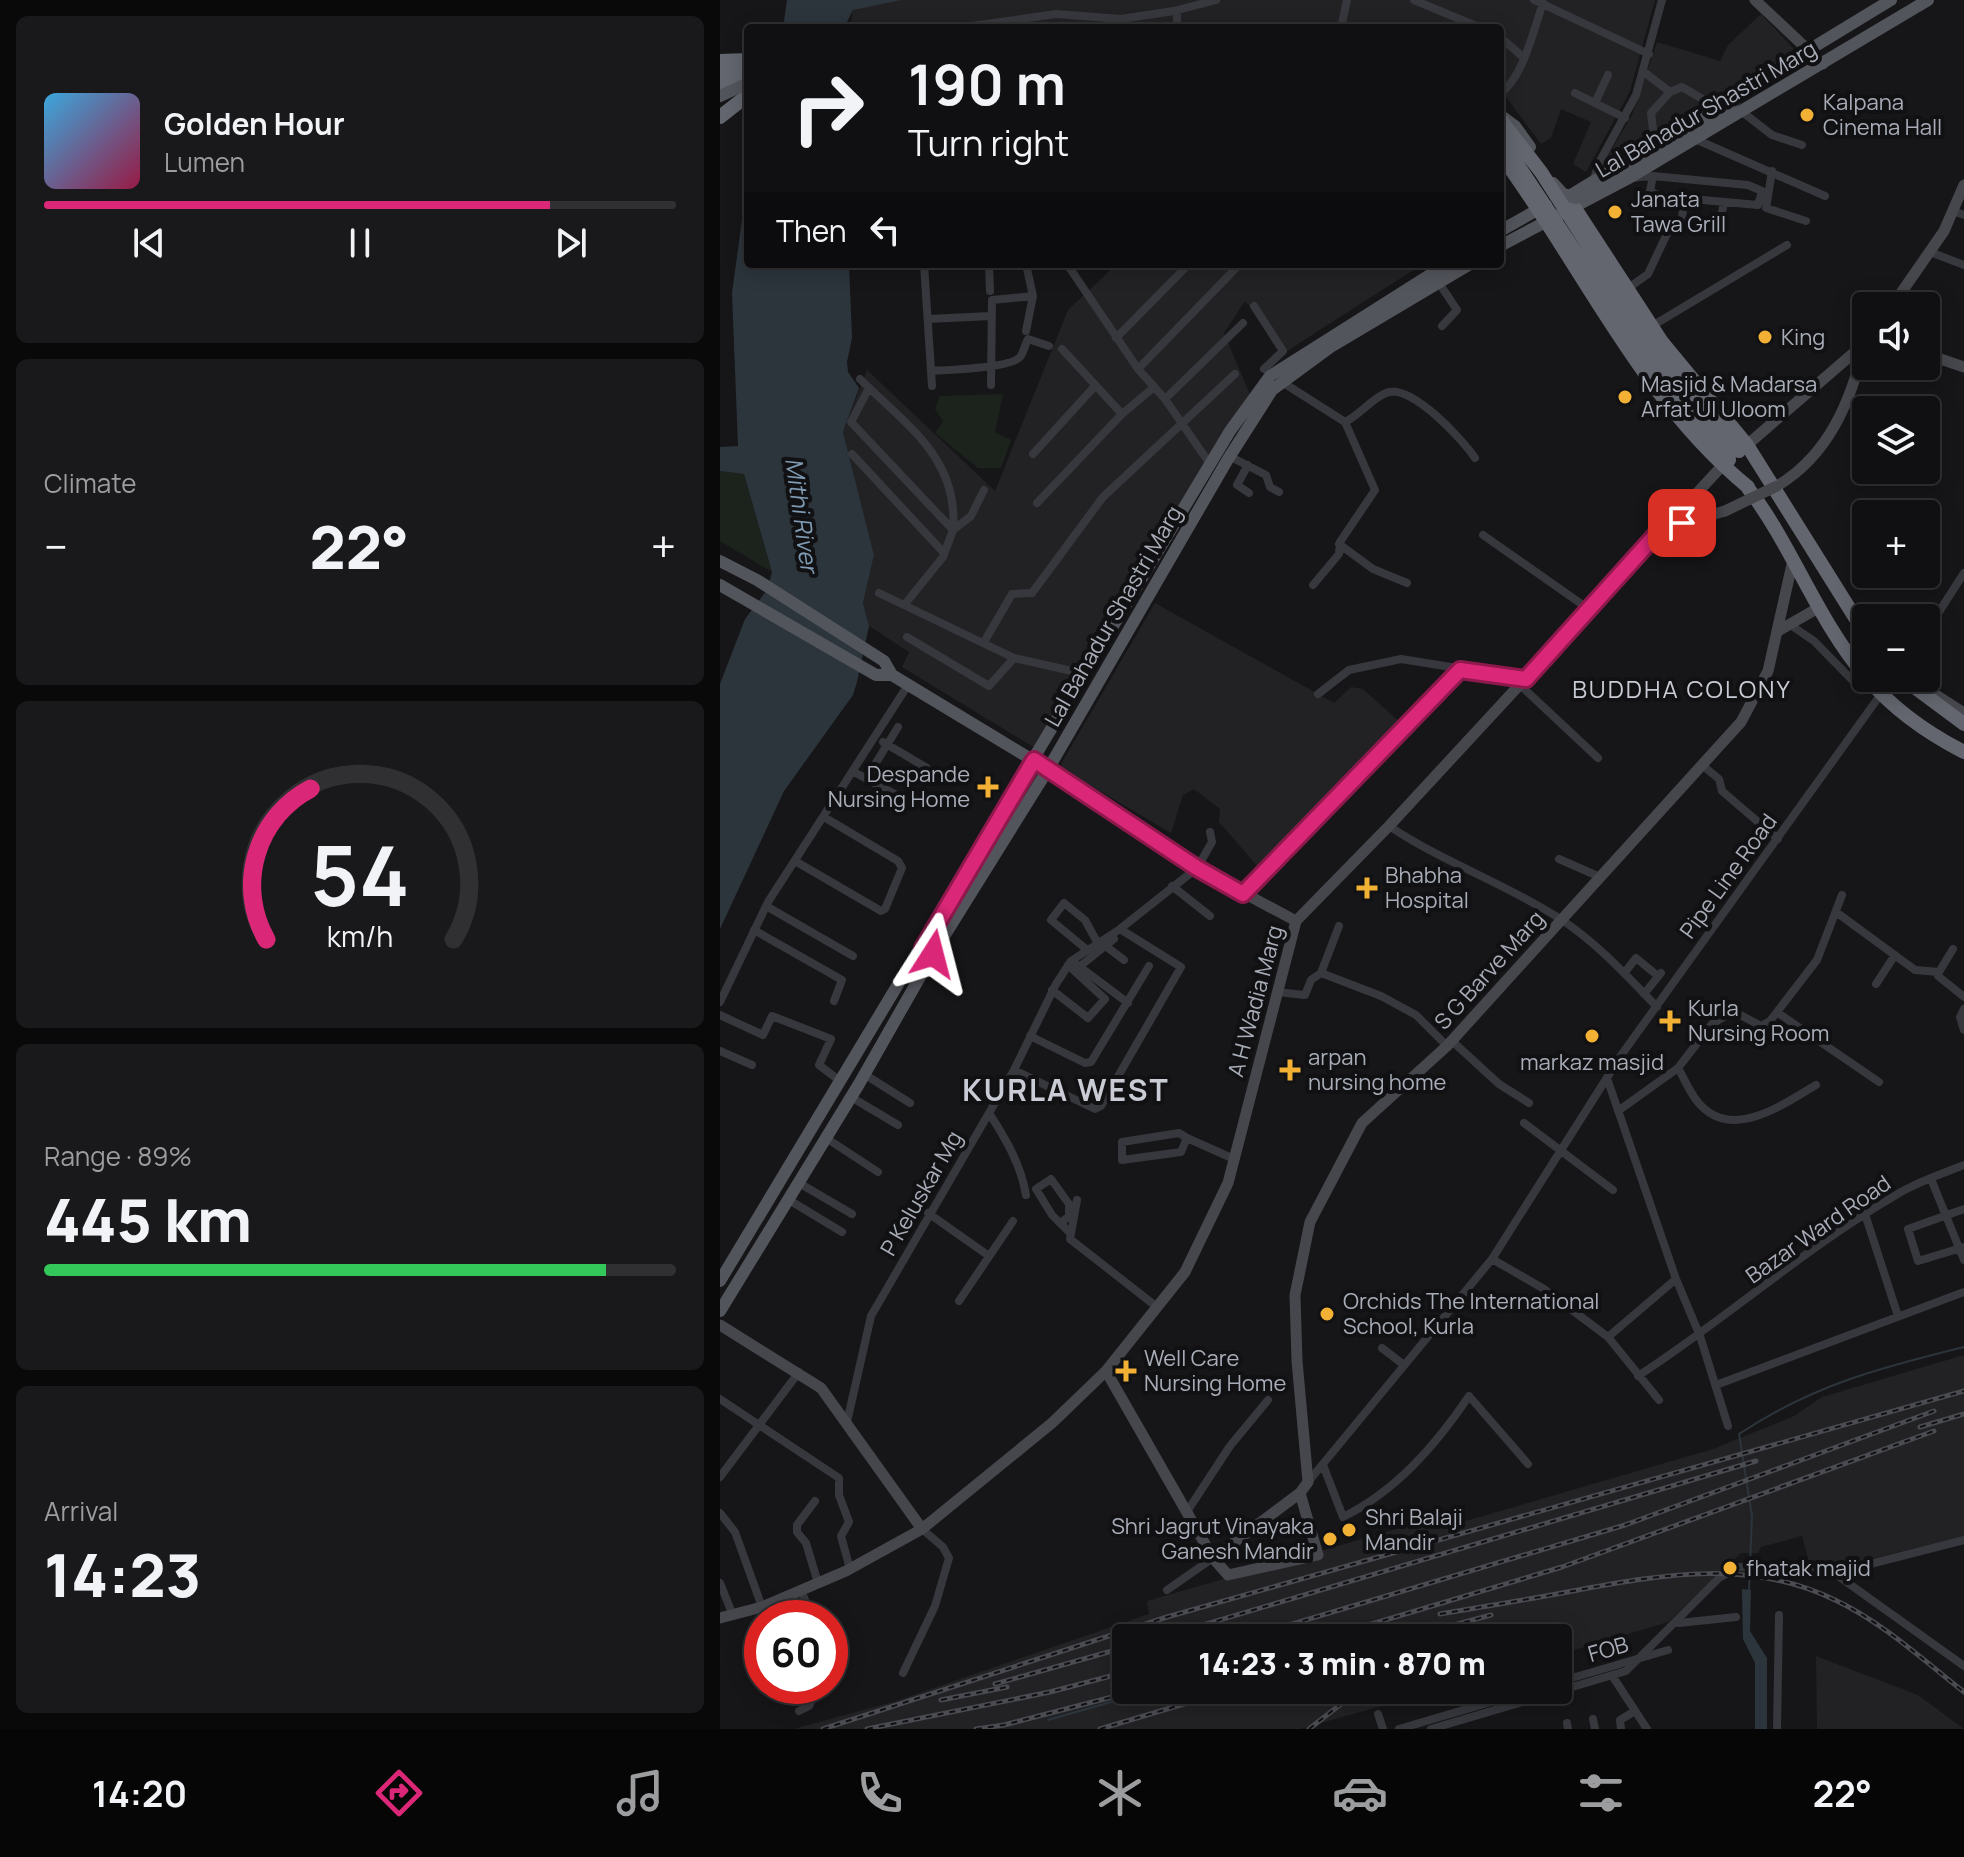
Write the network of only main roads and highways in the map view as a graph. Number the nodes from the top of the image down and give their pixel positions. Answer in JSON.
{"nodes":[{"id":1,"x":1891,"y":0,"type":"edge"},
{"id":2,"x":1928,"y":0,"type":"edge"},
{"id":3,"x":744,"y":60,"type":"edge"},
{"id":4,"x":720,"y":61,"type":"edge"},
{"id":5,"x":720,"y":71,"type":"edge"},
{"id":6,"x":744,"y":71,"type":"edge"},
{"id":7,"x":744,"y":83,"type":"edge"},
{"id":8,"x":720,"y":84,"type":"edge"},
{"id":9,"x":744,"y":85,"type":"edge"},
{"id":10,"x":1748,"y":87,"type":"junction"},
{"id":11,"x":744,"y":94,"type":"edge"},
{"id":12,"x":720,"y":95,"type":"edge"},
{"id":13,"x":744,"y":97,"type":"edge"},
{"id":14,"x":720,"y":117,"type":"edge"},
{"id":15,"x":1504,"y":119,"type":"edge"},
{"id":16,"x":1504,"y":122,"type":"edge"},
{"id":17,"x":1504,"y":144,"type":"edge"},
{"id":18,"x":1504,"y":160,"type":"edge"},
{"id":19,"x":1570,"y":202,"type":"junction"},
{"id":20,"x":1541,"y":214,"type":"junction"},
{"id":21,"x":1526,"y":223,"type":"junction"},
{"id":22,"x":1504,"y":230,"type":"edge"},
{"id":23,"x":1504,"y":242,"type":"edge"},
{"id":24,"x":1443,"y":268,"type":"edge"},
{"id":25,"x":1463,"y":268,"type":"edge"},
{"id":26,"x":1423,"y":286,"type":"junction"},
{"id":27,"x":1629,"y":292,"type":"junction"},
{"id":28,"x":1603,"y":312,"type":"junction"},
{"id":29,"x":1279,"y":371,"type":"junction"},
{"id":30,"x":1734,"y":455,"type":"junction"},
{"id":31,"x":723,"y":562,"type":"edge"},
{"id":32,"x":720,"y":585,"type":"edge"},
{"id":33,"x":1852,"y":613,"type":"edge"},
{"id":34,"x":1852,"y":661,"type":"edge"},
{"id":35,"x":892,"y":675,"type":"junction"},
{"id":36,"x":1879,"y":692,"type":"edge"},
{"id":37,"x":1921,"y":692,"type":"edge"},
{"id":38,"x":1964,"y":724,"type":"edge"},
{"id":39,"x":1964,"y":752,"type":"edge"},
{"id":40,"x":1034,"y":760,"type":"junction"},
{"id":41,"x":1047,"y":771,"type":"junction"},
{"id":42,"x":987,"y":839,"type":"junction"},
{"id":43,"x":1001,"y":848,"type":"junction"},
{"id":44,"x":928,"y":951,"type":"junction"},
{"id":45,"x":842,"y":1079,"type":"junction"},
{"id":46,"x":862,"y":1079,"type":"junction"},
{"id":47,"x":720,"y":1281,"type":"edge"},
{"id":48,"x":720,"y":1311,"type":"edge"}],
"edges":[{"from":1,"to":10,"type":"main road","name":"Lal Bahadur Shastri Marg"},
{"from":2,"to":19,"type":"main road","name":"Lal Bahadur Shastri Marg"},
{"from":3,"to":4,"type":"highway"},
{"from":5,"to":6,"type":"highway"},
{"from":7,"to":8,"type":"highway","bridge":true},
{"from":9,"to":12,"type":"main road","bridge":true},
{"from":10,"to":15,"type":"main road","bridge":true},
{"from":10,"to":19,"type":"main road","name":"Lal Bahadur Shastri Marg"},
{"from":11,"to":12,"type":"highway"},
{"from":13,"to":14,"type":"highway"},
{"from":16,"to":30,"type":"highway","bridge":true},
{"from":17,"to":30,"type":"highway","bridge":true},
{"from":18,"to":20,"type":"highway"},
{"from":19,"to":20,"type":"main road","name":"Lal Bahadur Shastri Marg"},
{"from":19,"to":27,"type":"highway"},
{"from":20,"to":21,"type":"main road","name":"Lal Bahadur Shastri Marg"},
{"from":20,"to":28,"type":"highway"},
{"from":21,"to":22,"type":"main road","name":"Lal Bahadur Shastri Marg"},
{"from":21,"to":23,"type":"main road","name":"Lal Bahadur Shastri Marg"},
{"from":24,"to":26,"type":"main road","name":"Lal Bahadur Shastri Marg"},
{"from":25,"to":26,"type":"main road","name":"Lal Bahadur Shastri Marg"},
{"from":26,"to":29,"type":"main road","name":"Lal Bahadur Shastri Marg"},
{"from":27,"to":28,"type":"highway"},
{"from":27,"to":30,"type":"highway"},
{"from":28,"to":30,"type":"highway"},
{"from":29,"to":40,"type":"main road","name":"Lal Bahadur Shastri Marg"},
{"from":29,"to":41,"type":"main road","name":"Lal Bahadur Shastri Marg"},
{"from":30,"to":33,"type":"highway"},
{"from":30,"to":34,"type":"highway"},
{"from":31,"to":35,"type":"main road"},
{"from":32,"to":35,"type":"main road"},
{"from":35,"to":40,"type":"main road"},
{"from":36,"to":39,"type":"highway"},
{"from":37,"to":38,"type":"highway"},
{"from":40,"to":41,"type":"main road"},
{"from":40,"to":42,"type":"main road","name":"Lal Bahadur Shastri Marg"},
{"from":41,"to":43,"type":"main road","name":"Lal Bahadur Shastri Marg"},
{"from":42,"to":43,"type":"main road"},
{"from":42,"to":44,"type":"main road","name":"Lal Bahadur Shastri Marg"},
{"from":43,"to":44,"type":"main road","name":"Lal Bahadur Shastri Marg"},
{"from":44,"to":45,"type":"main road","name":"Lal Bahadur Shastri Marg"},
{"from":44,"to":46,"type":"main road","name":"Lal Bahadur Shastri Marg"},
{"from":45,"to":46,"type":"main road"},
{"from":45,"to":47,"type":"main road","name":"Lal Bahadur Shastri Marg"},
{"from":46,"to":48,"type":"main road","name":"Lal Bahadur Shastri Marg"}]}
